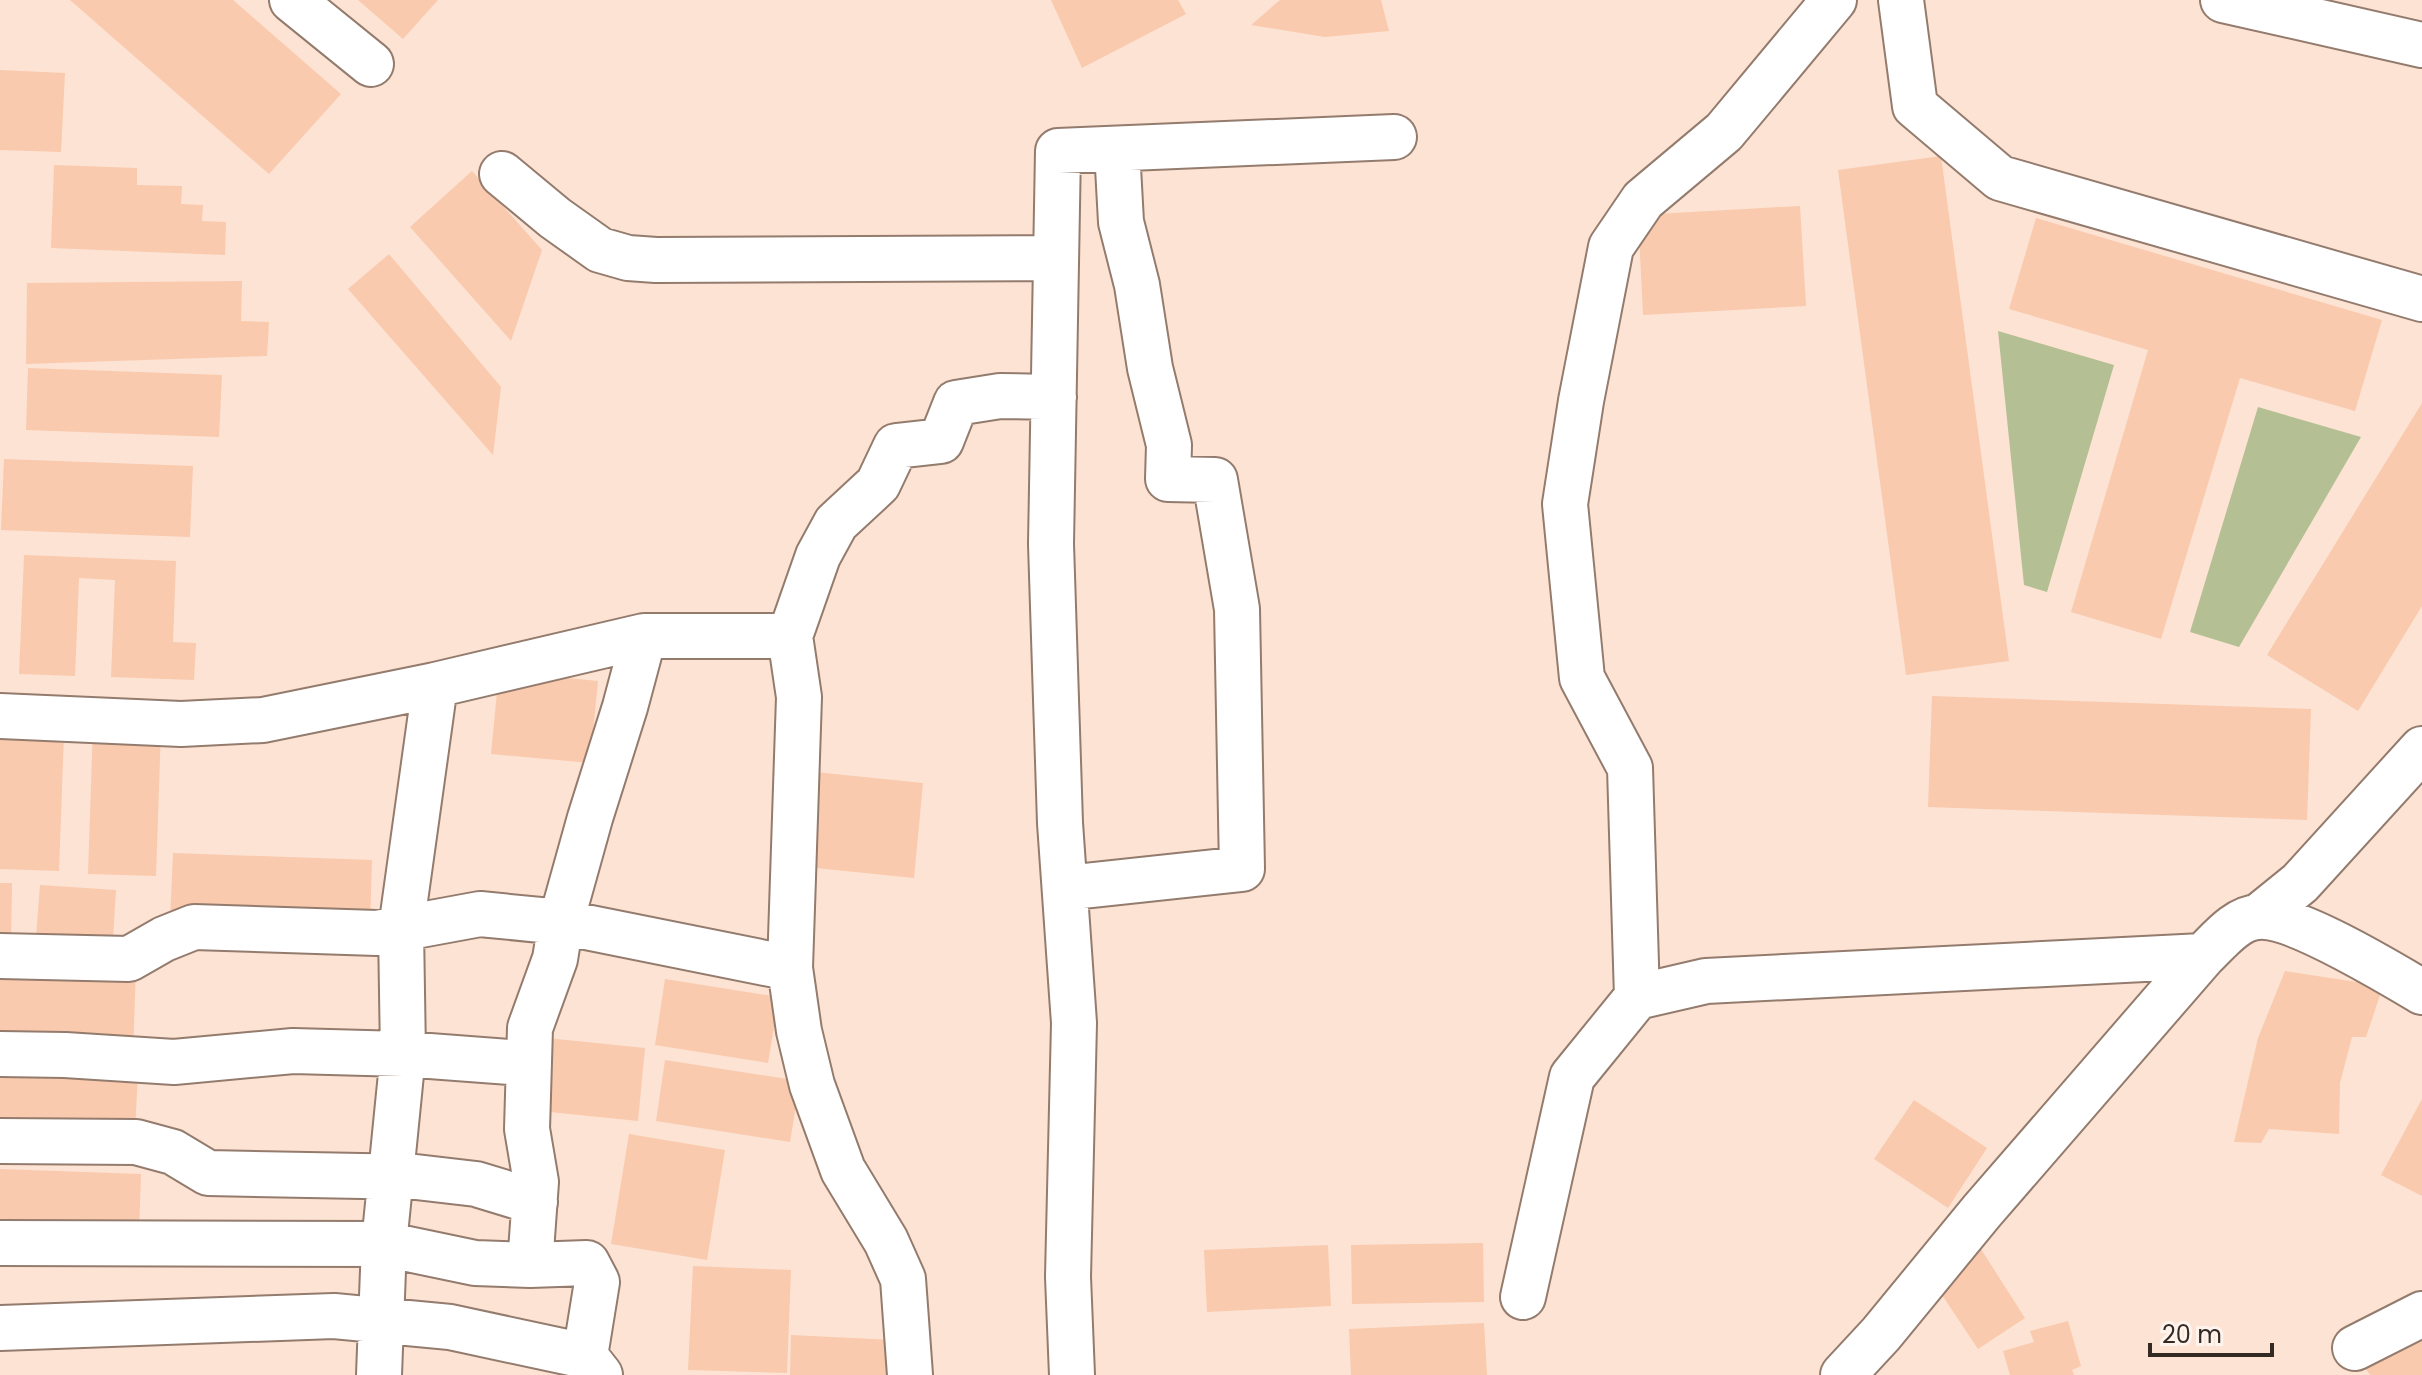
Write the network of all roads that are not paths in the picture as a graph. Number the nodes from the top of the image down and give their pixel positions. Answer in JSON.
{"nodes":[{"id":1,"x":292,"y":0,"type":"edge"},
{"id":2,"x":1834,"y":0,"type":"edge"},
{"id":3,"x":1901,"y":0,"type":"edge"},
{"id":4,"x":2223,"y":0,"type":"edge"},
{"id":5,"x":2422,"y":45,"type":"edge"},
{"id":6,"x":371,"y":64,"type":"dead end"},
{"id":7,"x":1394,"y":137,"type":"dead end"},
{"id":8,"x":1117,"y":149,"type":"junction"},
{"id":9,"x":502,"y":174,"type":"dead end"},
{"id":10,"x":1056,"y":258,"type":"junction"},
{"id":11,"x":2422,"y":299,"type":"edge"},
{"id":12,"x":1054,"y":397,"type":"junction"},
{"id":13,"x":644,"y":636,"type":"junction"},
{"id":14,"x":790,"y":636,"type":"junction"},
{"id":15,"x":435,"y":685,"type":"junction"},
{"id":16,"x":0,"y":716,"type":"edge"},
{"id":17,"x":2422,"y":749,"type":"edge"},
{"id":18,"x":1065,"y":888,"type":"junction"},
{"id":19,"x":2248,"y":920,"type":"junction"},
{"id":20,"x":561,"y":922,"type":"junction"},
{"id":21,"x":401,"y":929,"type":"junction"},
{"id":22,"x":0,"y":956,"type":"edge"},
{"id":23,"x":2203,"y":956,"type":"junction"},
{"id":24,"x":790,"y":968,"type":"junction"},
{"id":25,"x":2422,"y":992,"type":"edge"},
{"id":26,"x":1637,"y":997,"type":"junction"},
{"id":27,"x":0,"y":1054,"type":"edge"},
{"id":28,"x":403,"y":1054,"type":"junction"},
{"id":29,"x":527,"y":1066,"type":"junction"},
{"id":30,"x":0,"y":1141,"type":"edge"},
{"id":31,"x":390,"y":1175,"type":"junction"},
{"id":32,"x":535,"y":1202,"type":"junction"},
{"id":33,"x":0,"y":1243,"type":"edge"},
{"id":34,"x":384,"y":1244,"type":"junction"},
{"id":35,"x":530,"y":1265,"type":"junction"},
{"id":36,"x":1523,"y":1297,"type":"dead end"},
{"id":37,"x":2422,"y":1314,"type":"edge"},
{"id":38,"x":382,"y":1321,"type":"junction"},
{"id":39,"x":0,"y":1328,"type":"edge"},
{"id":40,"x":2355,"y":1348,"type":"dead end"},
{"id":41,"x":593,"y":1365,"type":"edge"},
{"id":42,"x":379,"y":1375,"type":"edge"},
{"id":43,"x":910,"y":1375,"type":"edge"},
{"id":44,"x":1072,"y":1375,"type":"edge"},
{"id":45,"x":1843,"y":1375,"type":"edge"}],
"edges":[{"from":1,"to":6,"type":"street"},
{"from":2,"to":26,"type":"street"},
{"from":3,"to":11,"type":"street"},
{"from":4,"to":5,"type":"street"},
{"from":7,"to":8,"type":"street"},
{"from":8,"to":10,"type":"street"},
{"from":8,"to":18,"type":"street"},
{"from":9,"to":10,"type":"street"},
{"from":10,"to":12,"type":"street"},
{"from":12,"to":14,"type":"street"},
{"from":12,"to":18,"type":"street"},
{"from":13,"to":14,"type":"street"},
{"from":13,"to":15,"type":"street"},
{"from":13,"to":20,"type":"street"},
{"from":14,"to":24,"type":"street"},
{"from":15,"to":16,"type":"street"},
{"from":15,"to":21,"type":"street"},
{"from":17,"to":19,"type":"street"},
{"from":18,"to":44,"type":"street"},
{"from":19,"to":23,"type":"street"},
{"from":19,"to":25,"type":"street"},
{"from":20,"to":21,"type":"street"},
{"from":20,"to":24,"type":"street"},
{"from":20,"to":29,"type":"street"},
{"from":21,"to":22,"type":"street"},
{"from":21,"to":28,"type":"street"},
{"from":23,"to":26,"type":"street"},
{"from":23,"to":45,"type":"street"},
{"from":24,"to":43,"type":"street"},
{"from":26,"to":36,"type":"street"},
{"from":27,"to":28,"type":"street"},
{"from":28,"to":29,"type":"street"},
{"from":28,"to":31,"type":"street"},
{"from":29,"to":32,"type":"street"},
{"from":30,"to":31,"type":"street"},
{"from":31,"to":32,"type":"street"},
{"from":31,"to":34,"type":"street"},
{"from":32,"to":35,"type":"street"},
{"from":33,"to":34,"type":"street"},
{"from":34,"to":35,"type":"street"},
{"from":34,"to":38,"type":"street"},
{"from":35,"to":41,"type":"street"},
{"from":37,"to":40,"type":"street"},
{"from":38,"to":39,"type":"street"},
{"from":38,"to":41,"type":"street"},
{"from":38,"to":42,"type":"street"}]}
